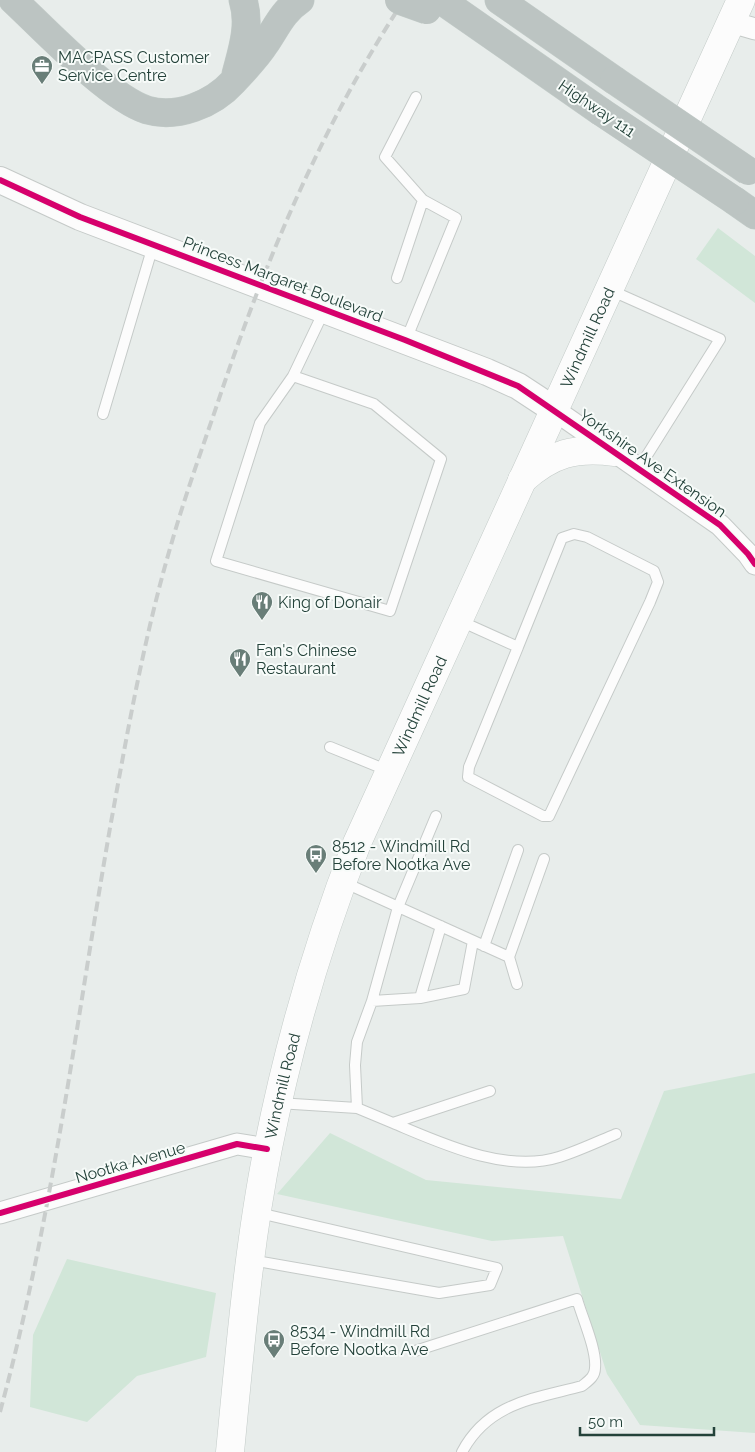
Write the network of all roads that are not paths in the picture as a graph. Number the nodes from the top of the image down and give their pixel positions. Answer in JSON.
{"nodes":[{"id":1,"x":13,"y":0,"type":"edge"},
{"id":2,"x":243,"y":0,"type":"edge"},
{"id":3,"x":300,"y":0,"type":"edge"},
{"id":4,"x":399,"y":0,"type":"edge"},
{"id":5,"x":499,"y":0,"type":"edge"},
{"id":6,"x":434,"y":5,"type":"edge"},
{"id":7,"x":742,"y":17,"type":"edge"},
{"id":8,"x":234,"y":82,"type":"junction"},
{"id":9,"x":416,"y":97,"type":"dead end"},
{"id":10,"x":752,"y":173,"type":"edge"},
{"id":11,"x":0,"y":180,"type":"edge"},
{"id":12,"x":423,"y":200,"type":"junction"},
{"id":13,"x":745,"y":208,"type":"edge"},
{"id":14,"x":153,"y":245,"type":"junction"},
{"id":15,"x":397,"y":278,"type":"dead end"},
{"id":16,"x":609,"y":289,"type":"junction"},
{"id":17,"x":325,"y":310,"type":"junction"},
{"id":18,"x":405,"y":340,"type":"junction"},
{"id":19,"x":293,"y":376,"type":"junction"},
{"id":20,"x":553,"y":409,"type":"junction"},
{"id":21,"x":104,"y":414,"type":"dead end"},
{"id":22,"x":615,"y":452,"type":"junction"},
{"id":23,"x":639,"y":468,"type":"junction"},
{"id":24,"x":521,"y":481,"type":"junction"},
{"id":25,"x":755,"y":564,"type":"edge"},
{"id":26,"x":458,"y":620,"type":"junction"},
{"id":27,"x":518,"y":647,"type":"junction"},
{"id":28,"x":330,"y":747,"type":"dead end"},
{"id":29,"x":390,"y":771,"type":"junction"},
{"id":30,"x":436,"y":816,"type":"dead end"},
{"id":31,"x":518,"y":850,"type":"dead end"},
{"id":32,"x":544,"y":859,"type":"dead end"},
{"id":33,"x":342,"y":881,"type":"junction"},
{"id":34,"x":398,"y":907,"type":"junction"},
{"id":35,"x":441,"y":926,"type":"junction"},
{"id":36,"x":473,"y":941,"type":"junction"},
{"id":37,"x":484,"y":946,"type":"junction"},
{"id":38,"x":510,"y":957,"type":"junction"},
{"id":39,"x":516,"y":984,"type":"dead end"},
{"id":40,"x":420,"y":998,"type":"junction"},
{"id":41,"x":372,"y":1001,"type":"junction"},
{"id":42,"x":490,"y":1091,"type":"dead end"},
{"id":43,"x":278,"y":1103,"type":"junction"},
{"id":44,"x":357,"y":1108,"type":"junction"},
{"id":45,"x":393,"y":1122,"type":"junction"},
{"id":46,"x":616,"y":1134,"type":"dead end"},
{"id":47,"x":268,"y":1150,"type":"junction"},
{"id":48,"x":0,"y":1213,"type":"edge"},
{"id":49,"x":258,"y":1213,"type":"junction"},
{"id":50,"x":251,"y":1260,"type":"junction"},
{"id":51,"x":415,"y":1351,"type":"dead end"},
{"id":52,"x":230,"y":1452,"type":"edge"},
{"id":53,"x":462,"y":1452,"type":"edge"}],
"edges":[{"from":1,"to":8,"type":"highway"},
{"from":2,"to":8,"type":"highway"},
{"from":3,"to":8,"type":"highway"},
{"from":4,"to":6,"type":"highway","name":"Highway 111","bridge":true},
{"from":5,"to":10,"type":"highway","name":"Highway 111","bridge":true},
{"from":6,"to":13,"type":"highway","name":"Highway 111","bridge":true},
{"from":7,"to":16,"type":"main road","name":"Windmill Road"},
{"from":9,"to":12,"type":"lane"},
{"from":11,"to":14,"type":"street","name":"Princess Margaret Boulevard"},
{"from":12,"to":15,"type":"lane"},
{"from":12,"to":18,"type":"lane"},
{"from":14,"to":17,"type":"street","name":"Princess Margaret Boulevard"},
{"from":14,"to":21,"type":"lane"},
{"from":16,"to":20,"type":"main road","name":"Windmill Road"},
{"from":16,"to":23,"type":"lane"},
{"from":17,"to":18,"type":"street","name":"Princess Margaret Boulevard"},
{"from":17,"to":19,"type":"lane"},
{"from":18,"to":20,"type":"street","name":"Princess Margaret Boulevard"},
{"from":19,"to":19,"type":"lane"},
{"from":20,"to":22,"type":"street","name":"Yorkshire Ave Extension"},
{"from":20,"to":24,"type":"main road","name":"Windmill Road"},
{"from":22,"to":23,"type":"street","name":"Yorkshire Ave Extension"},
{"from":22,"to":24,"type":"main road"},
{"from":23,"to":25,"type":"street","name":"Yorkshire Ave Extension"},
{"from":24,"to":26,"type":"main road","name":"Windmill Road"},
{"from":26,"to":27,"type":"lane"},
{"from":26,"to":29,"type":"main road","name":"Windmill Road"},
{"from":27,"to":27,"type":"lane"},
{"from":28,"to":29,"type":"lane"},
{"from":29,"to":33,"type":"main road","name":"Windmill Road"},
{"from":30,"to":34,"type":"lane"},
{"from":31,"to":37,"type":"lane"},
{"from":32,"to":38,"type":"lane"},
{"from":33,"to":34,"type":"lane"},
{"from":33,"to":43,"type":"main road","name":"Windmill Road"},
{"from":34,"to":35,"type":"lane"},
{"from":34,"to":41,"type":"lane"},
{"from":35,"to":36,"type":"lane"},
{"from":35,"to":40,"type":"lane"},
{"from":36,"to":37,"type":"lane"},
{"from":36,"to":40,"type":"lane"},
{"from":37,"to":38,"type":"lane"},
{"from":38,"to":39,"type":"lane"},
{"from":40,"to":41,"type":"lane"},
{"from":41,"to":44,"type":"lane"},
{"from":42,"to":45,"type":"lane"},
{"from":43,"to":44,"type":"lane"},
{"from":43,"to":47,"type":"main road","name":"Windmill Road"},
{"from":44,"to":45,"type":"lane"},
{"from":45,"to":46,"type":"lane"},
{"from":47,"to":48,"type":"street","name":"Nootka Avenue"},
{"from":47,"to":49,"type":"main road","name":"Windmill Road"},
{"from":49,"to":50,"type":"main road","name":"Windmill Road"},
{"from":49,"to":50,"type":"lane"},
{"from":50,"to":52,"type":"main road","name":"Windmill Road"},
{"from":51,"to":53,"type":"lane"}]}
